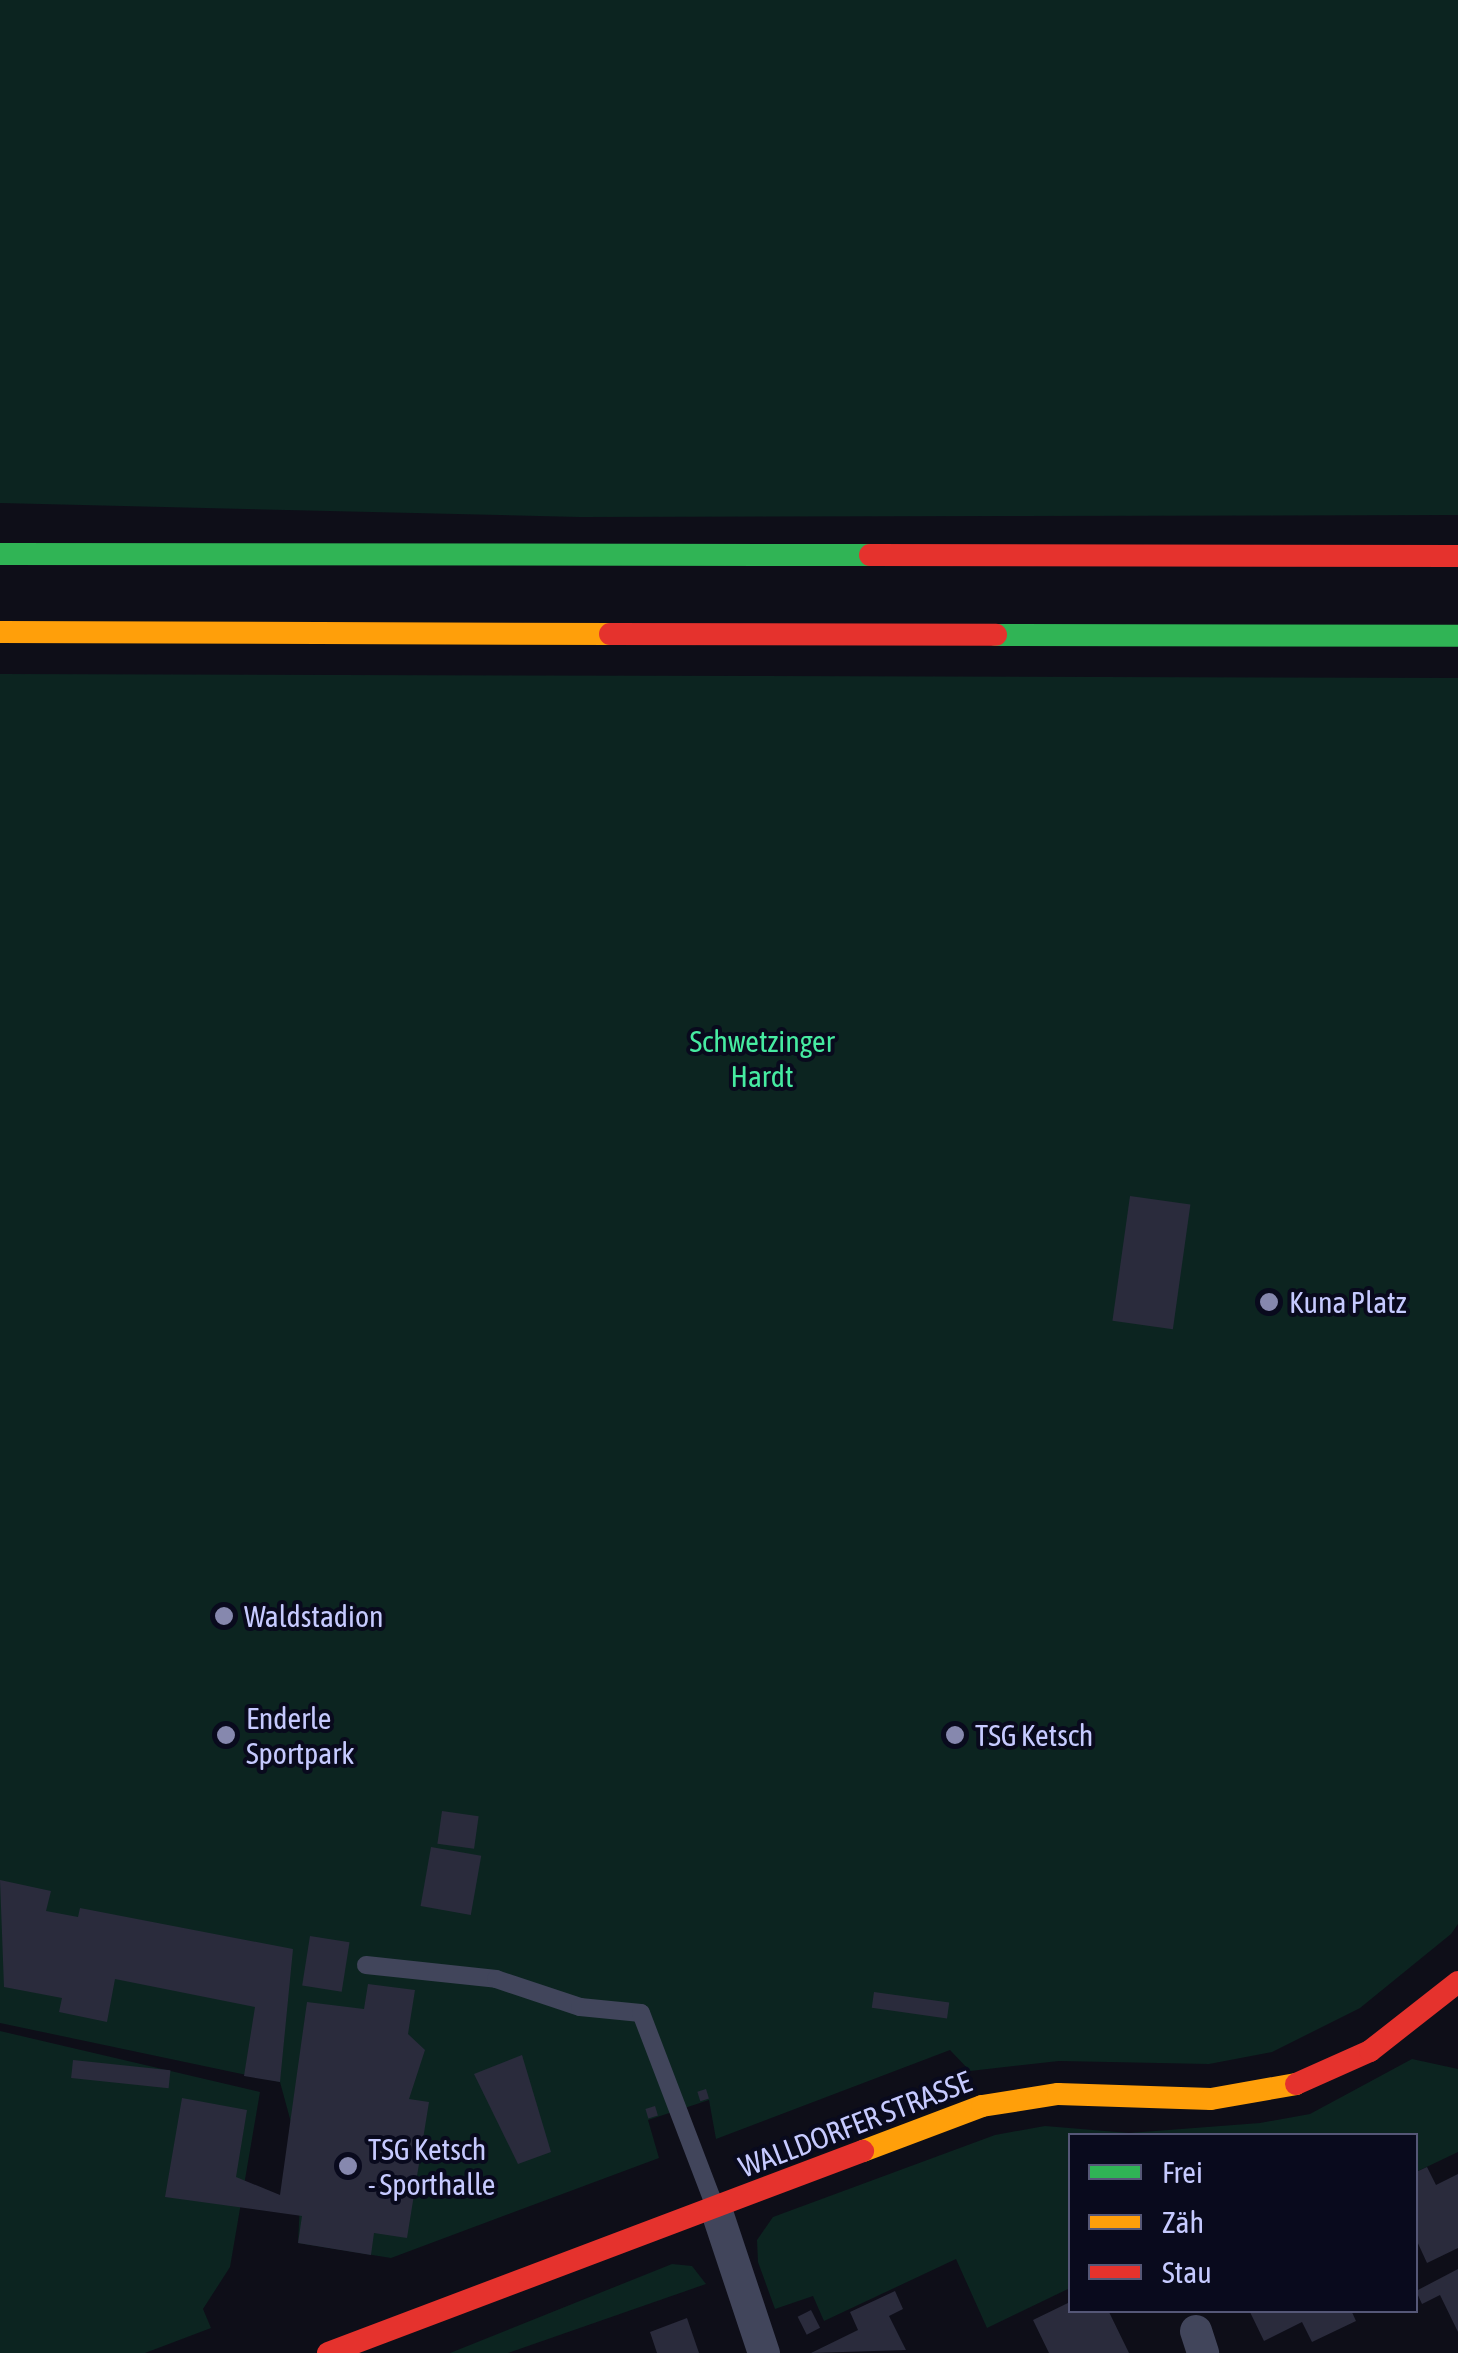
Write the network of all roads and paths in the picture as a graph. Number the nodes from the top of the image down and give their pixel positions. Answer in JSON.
{"nodes":[{"id":1,"x":0,"y":554,"type":"edge"},
{"id":2,"x":1458,"y":556,"type":"edge"},
{"id":3,"x":0,"y":632,"type":"edge"},
{"id":4,"x":1458,"y":636,"type":"edge"},
{"id":5,"x":366,"y":1965,"type":"dead end"},
{"id":6,"x":1457,"y":1987,"type":"edge"},
{"id":7,"x":716,"y":2209,"type":"junction"},
{"id":8,"x":328,"y":2353,"type":"edge"},
{"id":9,"x":764,"y":2353,"type":"edge"}],
"edges":[{"from":1,"to":2,"type":"main road"},
{"from":3,"to":4,"type":"main road"},
{"from":5,"to":7,"type":"lane"},
{"from":6,"to":7,"type":"main road","name":"WALLDORFER STRASSE"},
{"from":7,"to":8,"type":"main road","name":"WALLDORFER STRASSE"},
{"from":7,"to":9,"type":"street"}]}
